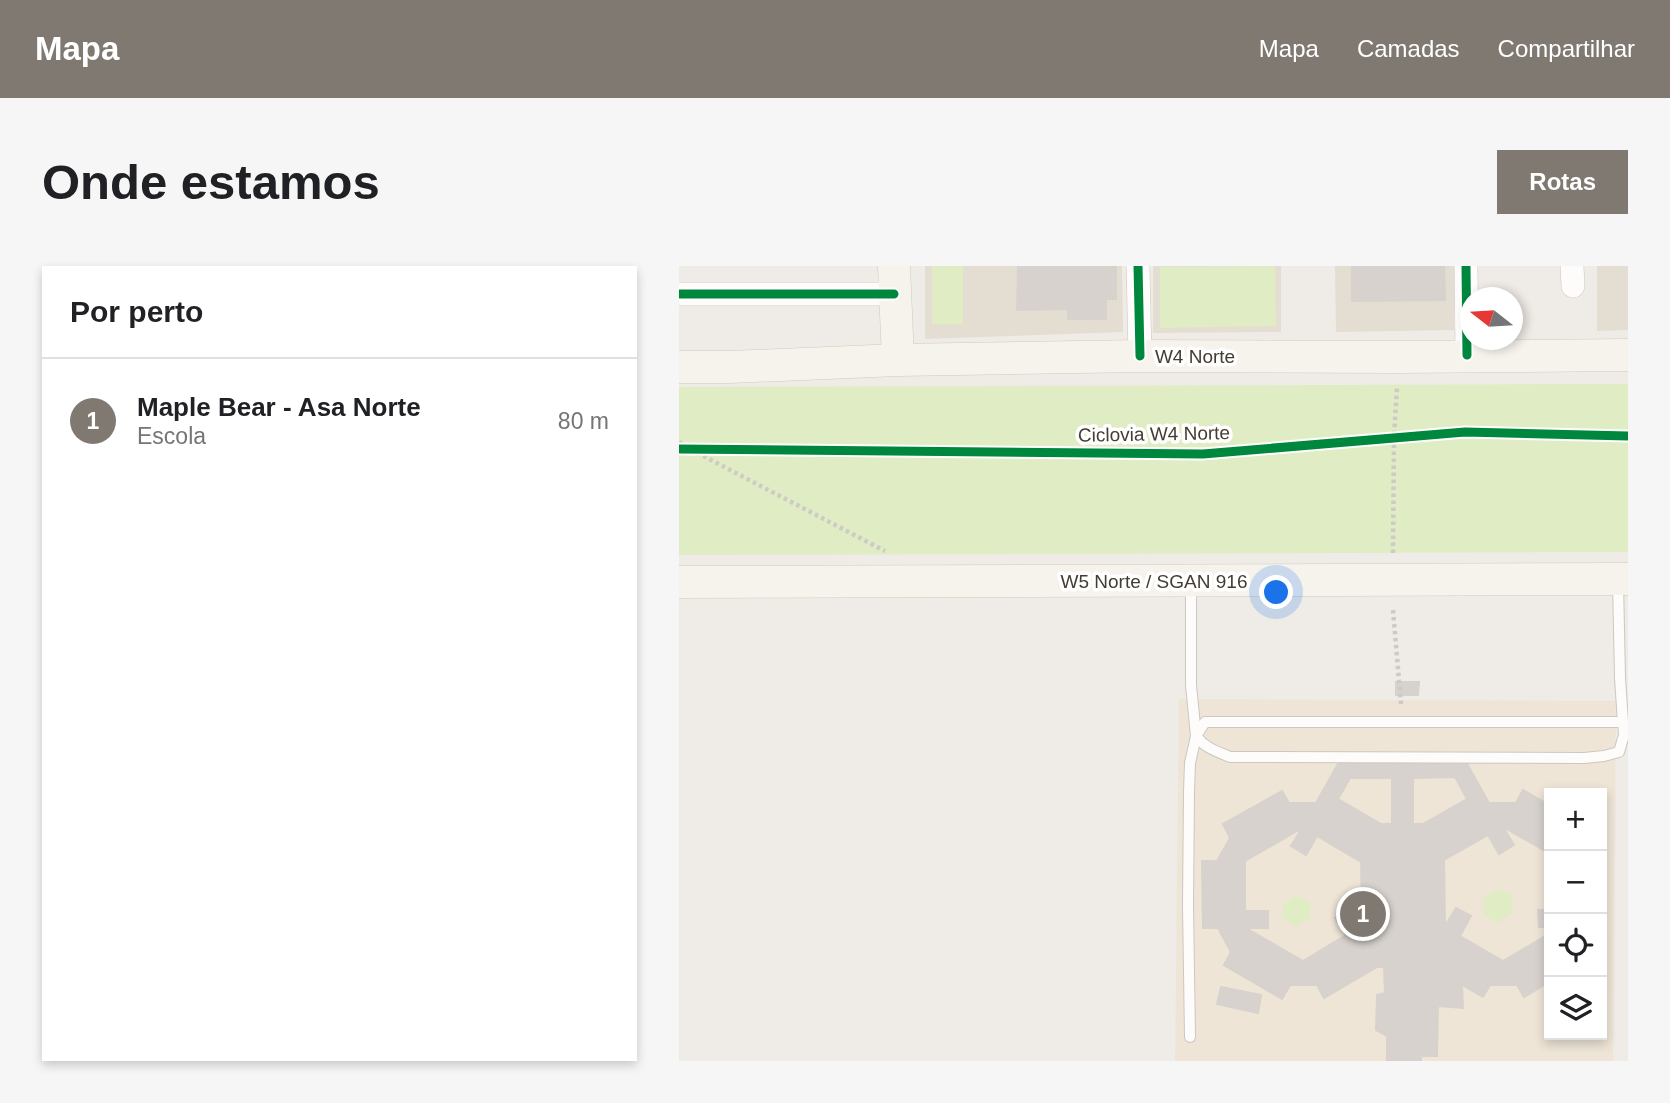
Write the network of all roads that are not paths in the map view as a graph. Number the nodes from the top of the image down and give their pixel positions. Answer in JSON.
{"nodes":[{"id":1,"x":1138,"y":266,"type":"edge"},
{"id":2,"x":1466,"y":266,"type":"edge"},
{"id":3,"x":894,"y":280,"type":"edge"},
{"id":4,"x":679,"y":294,"type":"edge"},
{"id":5,"x":1140,"y":355,"type":"junction"},
{"id":6,"x":1467,"y":355,"type":"junction"},
{"id":7,"x":1628,"y":355,"type":"edge"},
{"id":8,"x":898,"y":360,"type":"junction"},
{"id":9,"x":679,"y":367,"type":"edge"},
{"id":10,"x":1623,"y":579,"type":"edge"},
{"id":11,"x":1191,"y":581,"type":"junction"},
{"id":12,"x":679,"y":582,"type":"edge"},
{"id":13,"x":1623,"y":722,"type":"junction"},
{"id":14,"x":1196,"y":736,"type":"junction"},
{"id":15,"x":1190,"y":1037,"type":"dead end"}],
"edges":[{"from":1,"to":5,"type":"street"},
{"from":2,"to":6,"type":"street"},
{"from":3,"to":4,"type":"street"},
{"from":3,"to":8,"type":"main road"},
{"from":5,"to":6,"type":"main road","name":"W4 Norte"},
{"from":5,"to":8,"type":"main road","name":"W4 Norte"},
{"from":6,"to":7,"type":"main road","name":"W4 Norte"},
{"from":8,"to":9,"type":"main road","name":"W4 Norte"},
{"from":10,"to":11,"type":"main road","name":"W5 Norte / SGAN 916"},
{"from":10,"to":13,"type":"lane"},
{"from":11,"to":12,"type":"main road","name":"W5 Norte / SGAN 916"},
{"from":11,"to":14,"type":"lane"},
{"from":13,"to":14,"type":"lane"},
{"from":13,"to":14,"type":"lane"},
{"from":14,"to":15,"type":"lane"}]}
